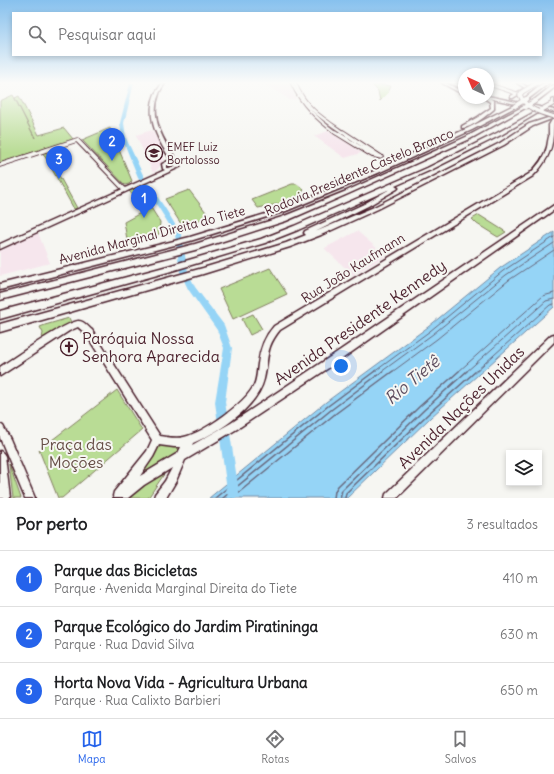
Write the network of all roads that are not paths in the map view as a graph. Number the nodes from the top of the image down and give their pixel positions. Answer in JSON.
{"nodes":[{"id":1,"x":155,"y":106,"type":"edge"},
{"id":2,"x":307,"y":106,"type":"edge"},
{"id":3,"x":308,"y":106,"type":"edge"},
{"id":4,"x":494,"y":106,"type":"edge"},
{"id":5,"x":511,"y":106,"type":"edge"},
{"id":6,"x":526,"y":106,"type":"edge"},
{"id":7,"x":529,"y":106,"type":"edge"},
{"id":8,"x":552,"y":106,"type":"edge"},
{"id":9,"x":554,"y":117,"type":"edge"},
{"id":10,"x":554,"y":121,"type":"edge"},
{"id":11,"x":551,"y":134,"type":"edge"},
{"id":12,"x":450,"y":138,"type":"junction"},
{"id":13,"x":170,"y":154,"type":"junction"},
{"id":14,"x":176,"y":163,"type":"junction"},
{"id":15,"x":0,"y":165,"type":"edge"},
{"id":16,"x":165,"y":165,"type":"junction"},
{"id":17,"x":429,"y":169,"type":"junction"},
{"id":18,"x":170,"y":170,"type":"junction"},
{"id":19,"x":151,"y":178,"type":"junction"},
{"id":20,"x":125,"y":190,"type":"junction"},
{"id":21,"x":554,"y":207,"type":"edge"},
{"id":22,"x":288,"y":245,"type":"junction"},
{"id":23,"x":0,"y":246,"type":"edge"},
{"id":24,"x":0,"y":287,"type":"edge"},
{"id":25,"x":0,"y":297,"type":"edge"},
{"id":26,"x":0,"y":315,"type":"edge"},
{"id":27,"x":0,"y":328,"type":"edge"},
{"id":28,"x":554,"y":337,"type":"edge"},
{"id":29,"x":0,"y":372,"type":"edge"},
{"id":30,"x":0,"y":429,"type":"edge"},
{"id":31,"x":157,"y":440,"type":"junction"},
{"id":32,"x":190,"y":440,"type":"junction"},
{"id":33,"x":0,"y":456,"type":"edge"},
{"id":34,"x":180,"y":457,"type":"junction"},
{"id":35,"x":5,"y":498,"type":"edge"},
{"id":36,"x":30,"y":498,"type":"edge"},
{"id":37,"x":118,"y":498,"type":"edge"},
{"id":38,"x":159,"y":498,"type":"edge"},
{"id":39,"x":390,"y":498,"type":"edge"}],
"edges":[{"from":1,"to":13,"type":"main road"},
{"from":2,"to":3,"type":"street"},
{"from":4,"to":12,"type":"highway"},
{"from":5,"to":12,"type":"highway","name":"Avenida Marginal Direita do Tiete"},
{"from":6,"to":25,"type":"highway","name":"Rodovia Presidente Castelo Branco","bridge":true},
{"from":7,"to":9,"type":"main road","bridge":true},
{"from":8,"to":17,"type":"highway","name":"Rodovia Presidente Castelo Branco"},
{"from":9,"to":22,"type":"highway"},
{"from":10,"to":11,"type":"highway"},
{"from":11,"to":32,"type":"main road","name":"Rua João Kaufmann"},
{"from":12,"to":24,"type":"highway","name":"Avenida Marginal Direita do Tiete"},
{"from":13,"to":14,"type":"main road"},
{"from":13,"to":16,"type":"main road"},
{"from":14,"to":16,"type":"main road"},
{"from":14,"to":18,"type":"main road"},
{"from":15,"to":20,"type":"street"},
{"from":16,"to":18,"type":"main road"},
{"from":16,"to":19,"type":"main road"},
{"from":17,"to":22,"type":"highway"},
{"from":17,"to":26,"type":"highway","name":"Rodovia Presidente Castelo Branco"},
{"from":18,"to":19,"type":"main road"},
{"from":19,"to":20,"type":"main road"},
{"from":20,"to":23,"type":"main road"},
{"from":21,"to":34,"type":"main road","name":"Avenida Presidente Kennedy"},
{"from":22,"to":27,"type":"highway"},
{"from":28,"to":39,"type":"main road","name":"Avenida Nações Unidas"},
{"from":29,"to":31,"type":"main road"},
{"from":30,"to":36,"type":"main road"},
{"from":31,"to":32,"type":"main road"},
{"from":31,"to":37,"type":"main road"},
{"from":32,"to":34,"type":"main road","name":"Avenida Presidente Kennedy"},
{"from":33,"to":35,"type":"main road"},
{"from":34,"to":37,"type":"main road","name":"Avenida Presidente Kennedy"},
{"from":34,"to":38,"type":"main road","name":"Avenida Presidente Kennedy"}]}
